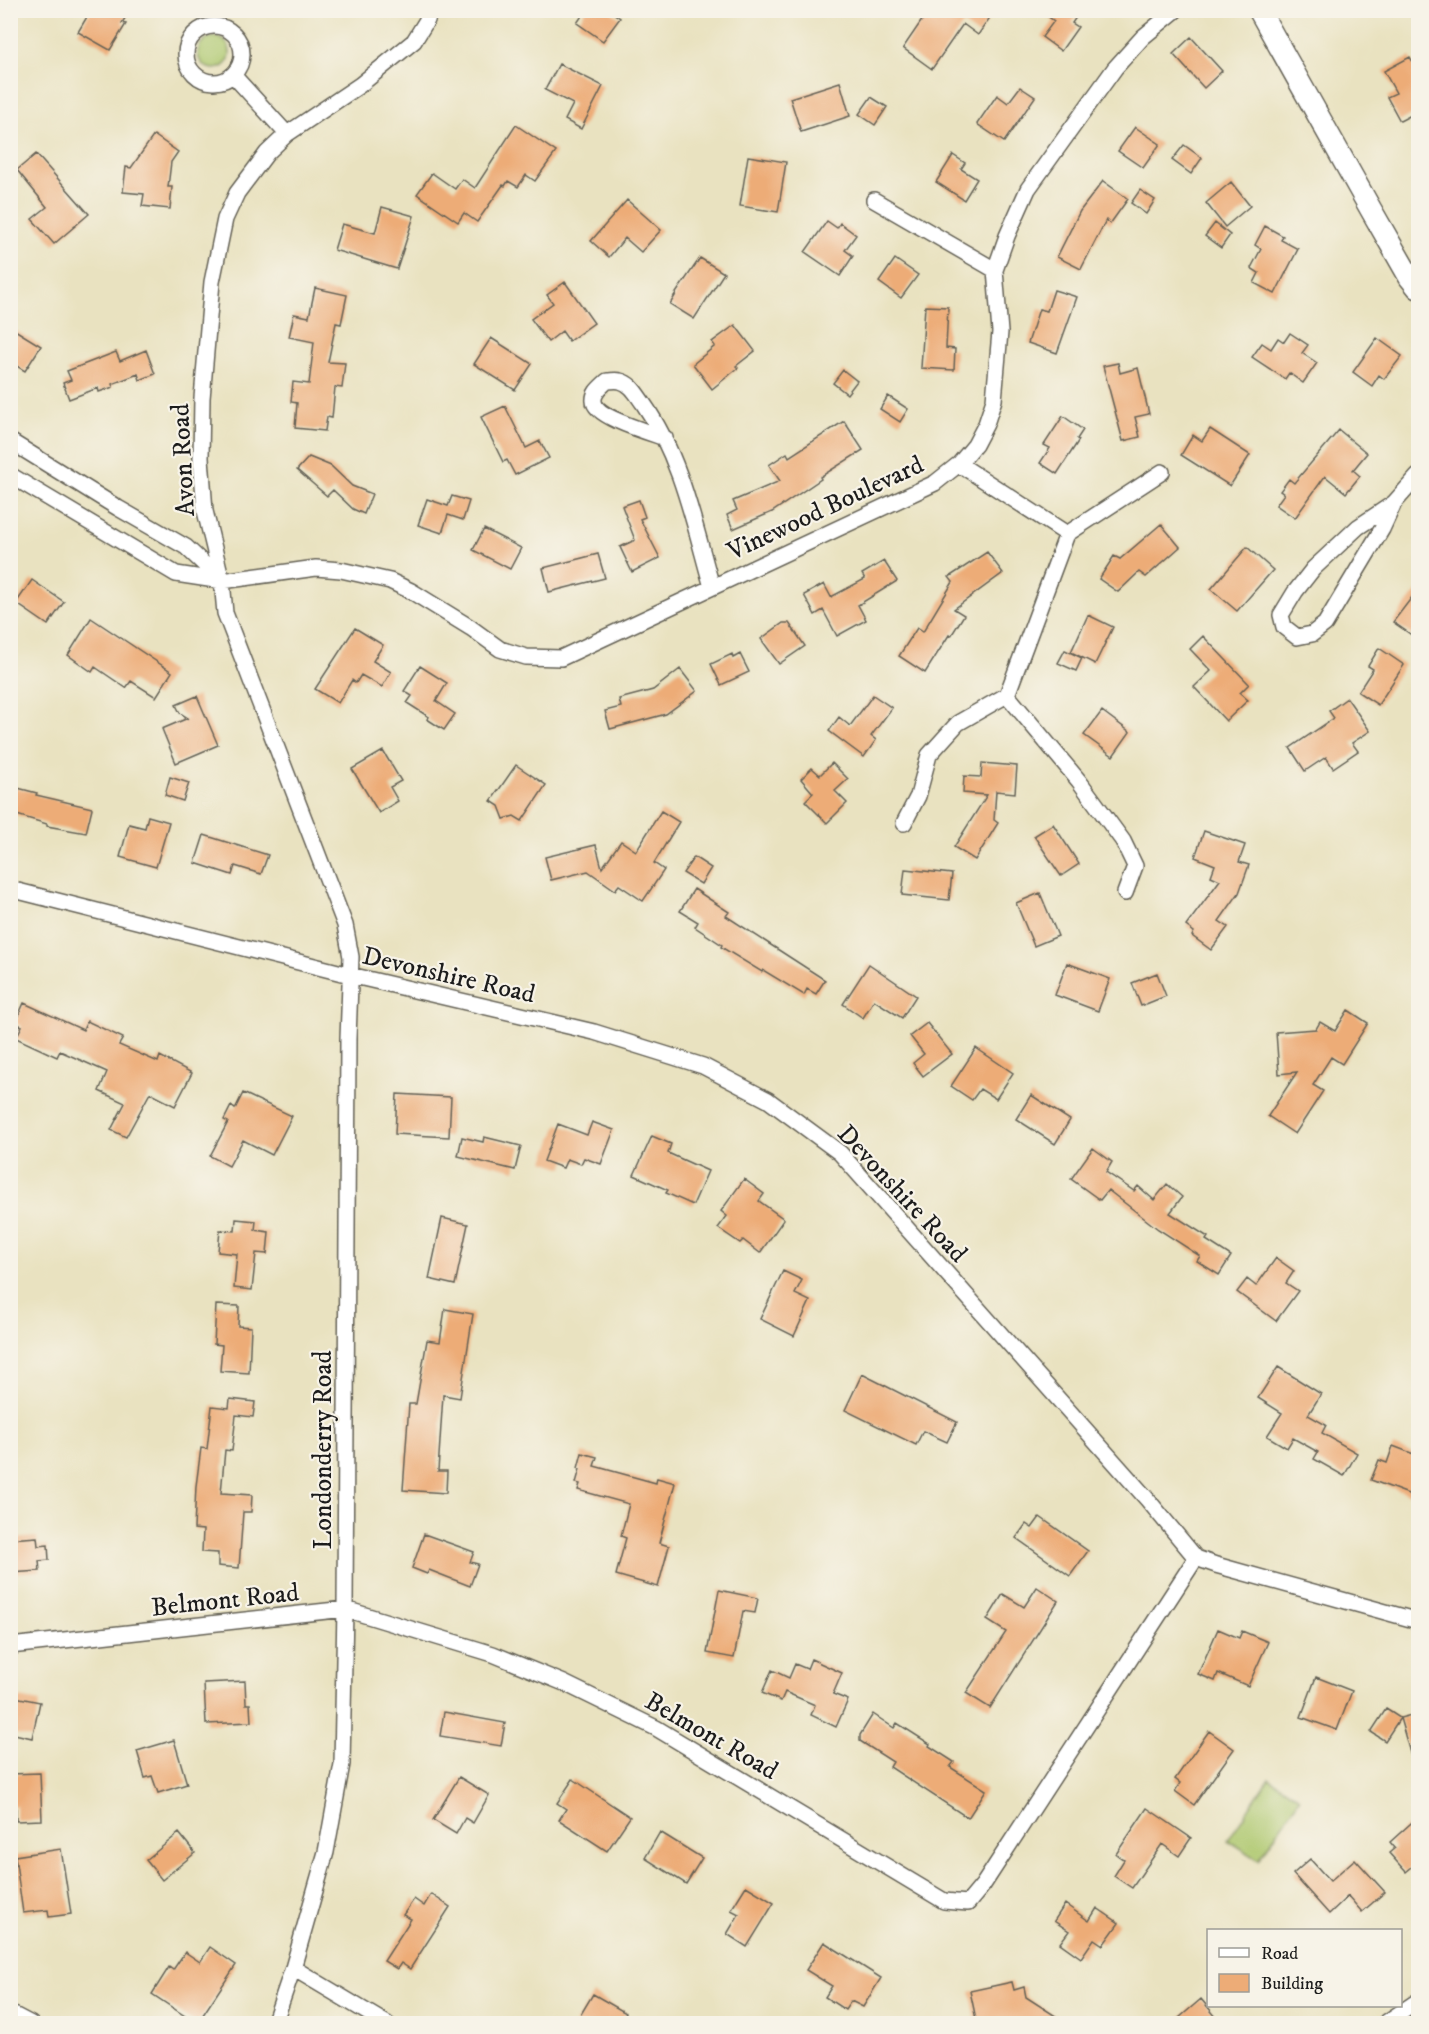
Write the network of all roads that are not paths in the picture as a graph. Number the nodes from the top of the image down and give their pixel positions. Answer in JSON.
{"nodes":[{"id":1,"x":430,"y":10,"type":"edge"},
{"id":2,"x":1176,"y":10,"type":"edge"},
{"id":3,"x":1259,"y":10,"type":"edge"},
{"id":4,"x":233,"y":75,"type":"dead end"},
{"id":5,"x":287,"y":134,"type":"junction"},
{"id":6,"x":874,"y":200,"type":"dead end"},
{"id":7,"x":995,"y":270,"type":"junction"},
{"id":8,"x":1419,"y":288,"type":"edge"},
{"id":9,"x":664,"y":438,"type":"junction"},
{"id":10,"x":10,"y":441,"type":"edge"},
{"id":11,"x":959,"y":464,"type":"junction"},
{"id":12,"x":1162,"y":472,"type":"dead end"},
{"id":13,"x":10,"y":475,"type":"edge"},
{"id":14,"x":1419,"y":476,"type":"edge"},
{"id":15,"x":1394,"y":503,"type":"junction"},
{"id":16,"x":1067,"y":534,"type":"junction"},
{"id":17,"x":222,"y":581,"type":"junction"},
{"id":18,"x":712,"y":587,"type":"junction"},
{"id":19,"x":1007,"y":695,"type":"junction"},
{"id":20,"x":904,"y":823,"type":"dead end"},
{"id":21,"x":10,"y":889,"type":"edge"},
{"id":22,"x":1125,"y":893,"type":"dead end"},
{"id":23,"x":350,"y":975,"type":"junction"},
{"id":24,"x":1196,"y":1558,"type":"junction"},
{"id":25,"x":345,"y":1610,"type":"junction"},
{"id":26,"x":1419,"y":1621,"type":"edge"},
{"id":27,"x":10,"y":1646,"type":"edge"},
{"id":28,"x":293,"y":1968,"type":"junction"},
{"id":29,"x":1419,"y":2001,"type":"edge"},
{"id":30,"x":10,"y":2013,"type":"edge"},
{"id":31,"x":31,"y":2024,"type":"edge"},
{"id":32,"x":274,"y":2024,"type":"edge"},
{"id":33,"x":387,"y":2024,"type":"edge"},
{"id":34,"x":1384,"y":2024,"type":"edge"}],
"edges":[{"from":1,"to":5,"type":"street","name":"Avon Road"},
{"from":2,"to":7,"type":"street","name":"Vinewood Boulevard"},
{"from":3,"to":8,"type":"main road"},
{"from":4,"to":5,"type":"street"},
{"from":5,"to":17,"type":"street","name":"Avon Road"},
{"from":6,"to":7,"type":"street"},
{"from":7,"to":11,"type":"street","name":"Vinewood Boulevard"},
{"from":9,"to":9,"type":"street"},
{"from":9,"to":18,"type":"street"},
{"from":10,"to":17,"type":"street"},
{"from":11,"to":16,"type":"street"},
{"from":11,"to":18,"type":"street","name":"Vinewood Boulevard"},
{"from":12,"to":16,"type":"street"},
{"from":13,"to":17,"type":"street","name":"Vinewood Boulevard"},
{"from":14,"to":15,"type":"street"},
{"from":15,"to":15,"type":"street"},
{"from":16,"to":19,"type":"street"},
{"from":17,"to":18,"type":"street","name":"Vinewood Boulevard"},
{"from":17,"to":23,"type":"street","name":"Avon Road"},
{"from":19,"to":20,"type":"street"},
{"from":19,"to":22,"type":"street"},
{"from":21,"to":23,"type":"street","name":"Devonshire Road"},
{"from":23,"to":24,"type":"street","name":"Devonshire Road"},
{"from":23,"to":25,"type":"street","name":"Londonderry Road"},
{"from":24,"to":25,"type":"street","name":"Belmont Road"},
{"from":24,"to":26,"type":"street"},
{"from":25,"to":27,"type":"street","name":"Belmont Road"},
{"from":25,"to":28,"type":"street","name":"Londonderry Road"},
{"from":28,"to":32,"type":"street","name":"Londonderry Road"},
{"from":28,"to":33,"type":"street"},
{"from":29,"to":34,"type":"street"},
{"from":30,"to":31,"type":"street"}]}
